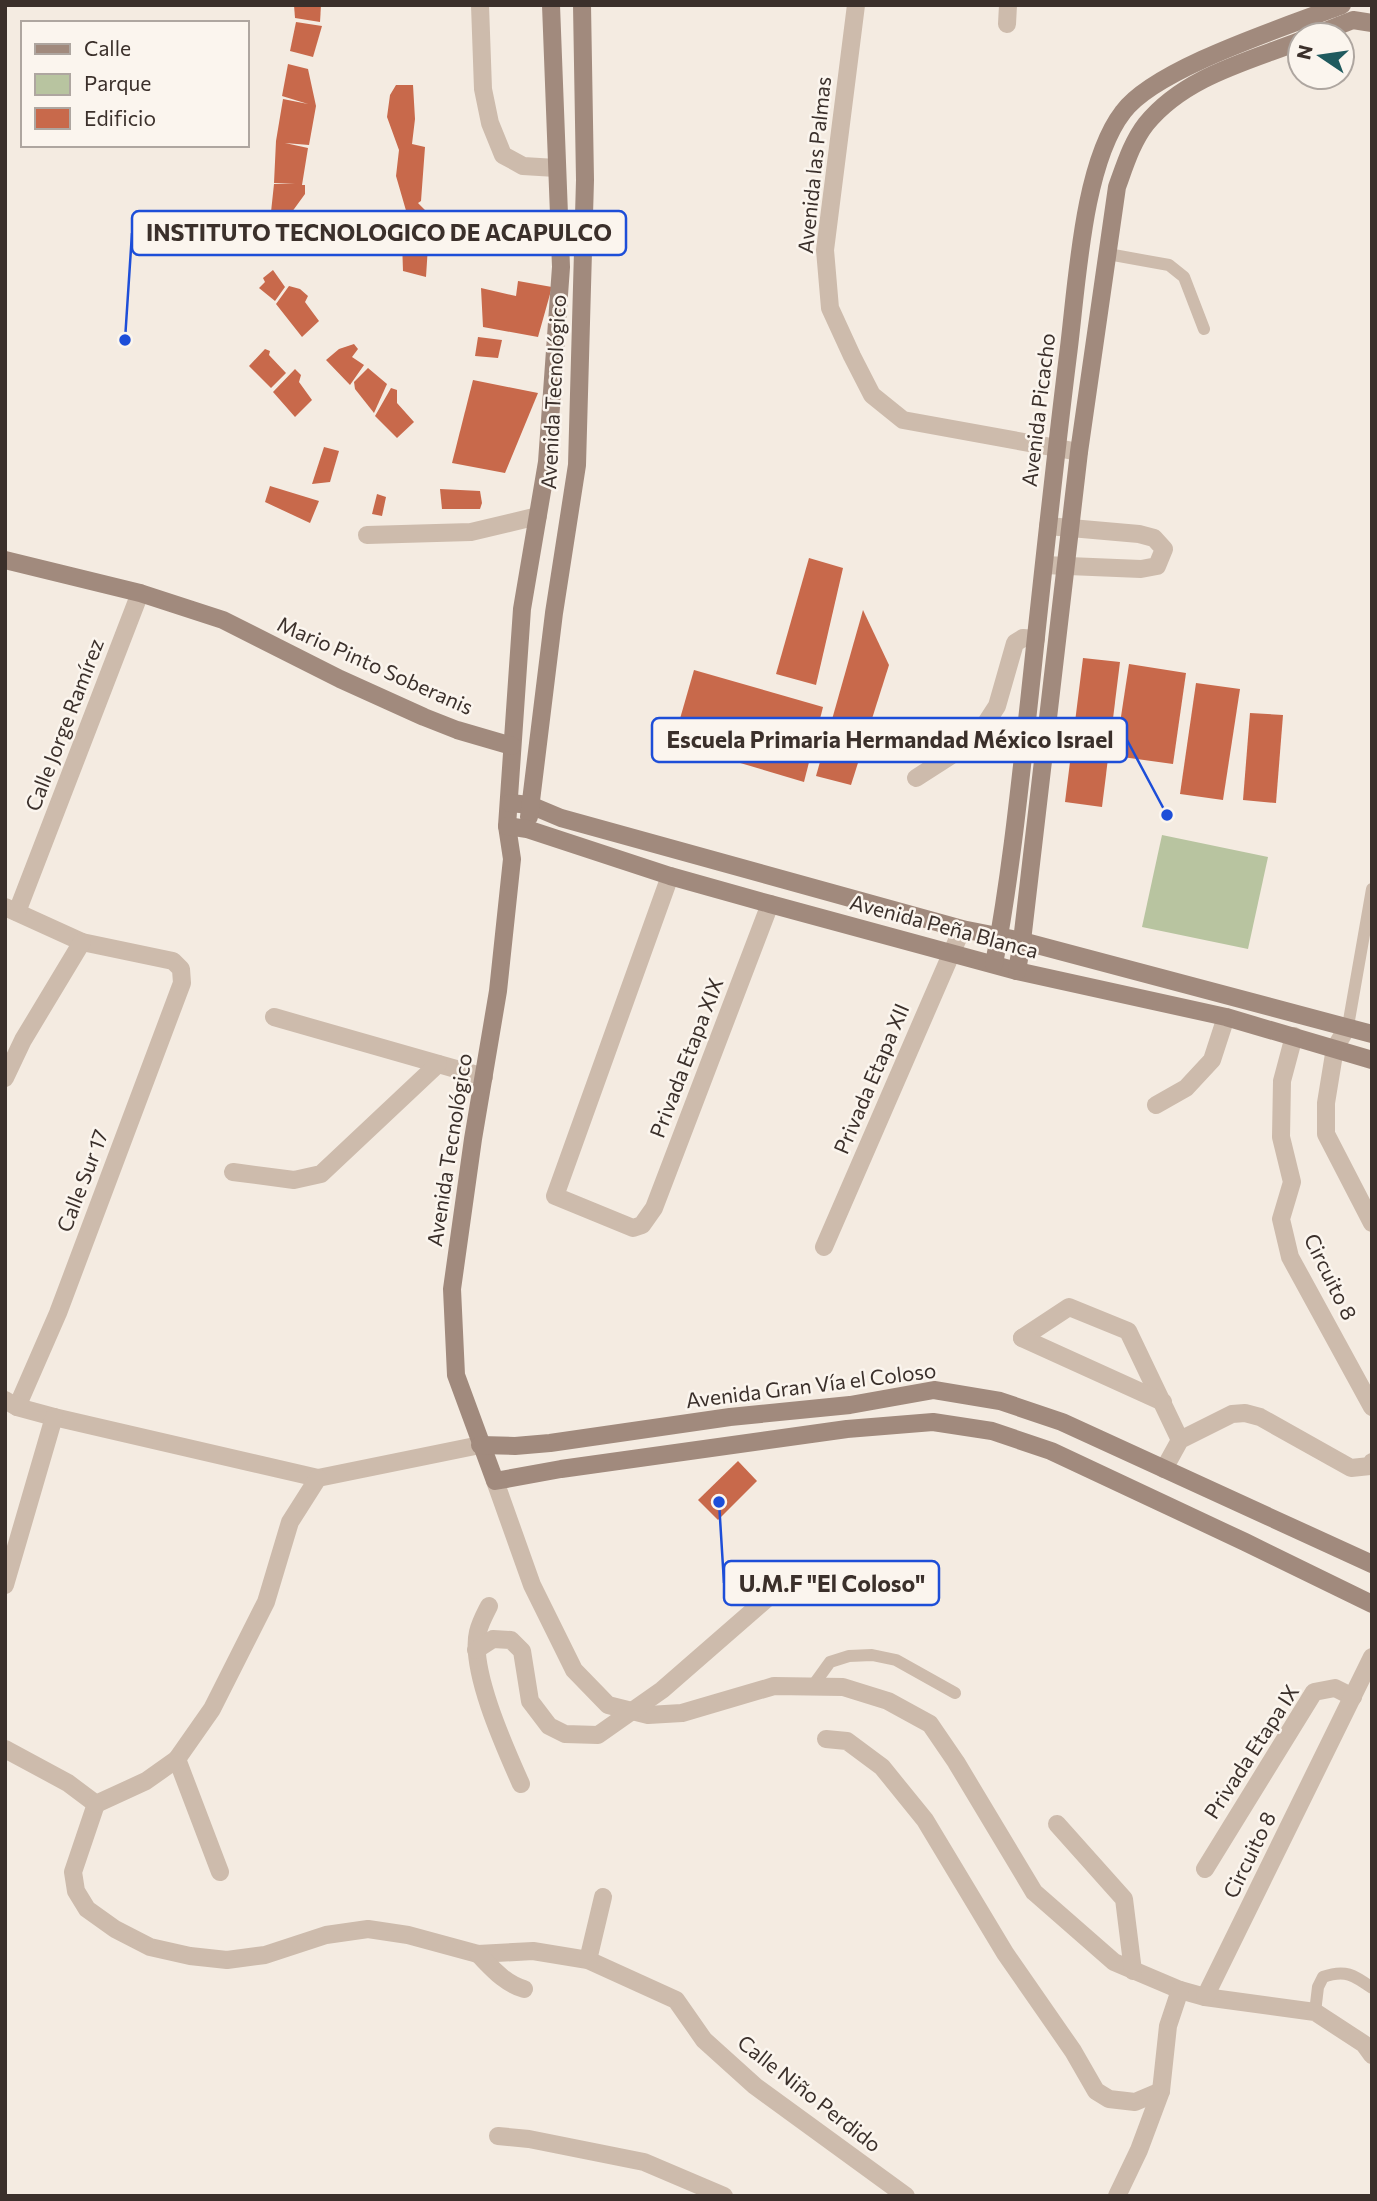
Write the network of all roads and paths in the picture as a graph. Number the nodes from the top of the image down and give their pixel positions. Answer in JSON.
{"nodes":[{"id":1,"x":480,"y":5,"type":"edge"},
{"id":2,"x":551,"y":5,"type":"edge"},
{"id":3,"x":582,"y":5,"type":"edge"},
{"id":4,"x":856,"y":5,"type":"edge"},
{"id":5,"x":1008,"y":5,"type":"edge"},
{"id":6,"x":1342,"y":5,"type":"edge"},
{"id":7,"x":1350,"y":21,"type":"edge"},
{"id":8,"x":1372,"y":23,"type":"edge"},
{"id":9,"x":1007,"y":24,"type":"dead end"},
{"id":10,"x":1286,"y":46,"type":"edge"},
{"id":11,"x":556,"y":169,"type":"junction"},
{"id":12,"x":1108,"y":254,"type":"junction"},
{"id":13,"x":1204,"y":329,"type":"dead end"},
{"id":14,"x":1057,"y":449,"type":"junction"},
{"id":15,"x":1079,"y":452,"type":"junction"},
{"id":16,"x":538,"y":516,"type":"junction"},
{"id":17,"x":1048,"y":526,"type":"junction"},
{"id":18,"x":1070,"y":528,"type":"junction"},
{"id":19,"x":368,"y":535,"type":"dead end"},
{"id":20,"x":5,"y":560,"type":"edge"},
{"id":21,"x":1044,"y":565,"type":"junction"},
{"id":22,"x":1066,"y":567,"type":"junction"},
{"id":23,"x":140,"y":593,"type":"junction"},
{"id":24,"x":1036,"y":639,"type":"junction"},
{"id":25,"x":512,"y":746,"type":"junction"},
{"id":26,"x":916,"y":778,"type":"dead end"},
{"id":27,"x":510,"y":803,"type":"junction"},
{"id":28,"x":530,"y":805,"type":"junction"},
{"id":29,"x":507,"y":826,"type":"junction"},
{"id":30,"x":527,"y":829,"type":"junction"},
{"id":31,"x":512,"y":859,"type":"junction"},
{"id":32,"x":670,"y":876,"type":"junction"},
{"id":33,"x":1372,"y":889,"type":"edge"},
{"id":34,"x":770,"y":904,"type":"junction"},
{"id":35,"x":11,"y":910,"type":"edge"},
{"id":36,"x":962,"y":929,"type":"junction"},
{"id":37,"x":999,"y":937,"type":"junction"},
{"id":38,"x":1023,"y":941,"type":"junction"},
{"id":39,"x":82,"y":942,"type":"junction"},
{"id":40,"x":1367,"y":944,"type":"edge"},
{"id":41,"x":951,"y":953,"type":"junction"},
{"id":42,"x":994,"y":964,"type":"junction"},
{"id":43,"x":1017,"y":971,"type":"junction"},
{"id":44,"x":274,"y":1017,"type":"dead end"},
{"id":45,"x":1226,"y":1017,"type":"junction"},
{"id":46,"x":1348,"y":1026,"type":"junction"},
{"id":47,"x":1372,"y":1034,"type":"edge"},
{"id":48,"x":1294,"y":1036,"type":"junction"},
{"id":49,"x":1335,"y":1048,"type":"junction"},
{"id":50,"x":1372,"y":1060,"type":"edge"},
{"id":51,"x":438,"y":1064,"type":"junction"},
{"id":52,"x":5,"y":1077,"type":"edge"},
{"id":53,"x":484,"y":1077,"type":"junction"},
{"id":54,"x":1156,"y":1105,"type":"dead end"},
{"id":55,"x":233,"y":1172,"type":"dead end"},
{"id":56,"x":1372,"y":1223,"type":"edge"},
{"id":57,"x":824,"y":1247,"type":"dead end"},
{"id":58,"x":1163,"y":1402,"type":"junction"},
{"id":59,"x":11,"y":1403,"type":"edge"},
{"id":60,"x":1372,"y":1407,"type":"edge"},
{"id":61,"x":54,"y":1417,"type":"junction"},
{"id":62,"x":1180,"y":1440,"type":"junction"},
{"id":63,"x":480,"y":1445,"type":"junction"},
{"id":64,"x":1372,"y":1462,"type":"edge"},
{"id":65,"x":1164,"y":1469,"type":"junction"},
{"id":66,"x":317,"y":1478,"type":"junction"},
{"id":67,"x":495,"y":1481,"type":"junction"},
{"id":68,"x":1372,"y":1564,"type":"edge"},
{"id":69,"x":5,"y":1586,"type":"edge"},
{"id":70,"x":771,"y":1595,"type":"dead end"},
{"id":71,"x":1372,"y":1604,"type":"edge"},
{"id":72,"x":489,"y":1606,"type":"dead end"},
{"id":73,"x":476,"y":1650,"type":"junction"},
{"id":74,"x":1372,"y":1657,"type":"edge"},
{"id":75,"x":812,"y":1686,"type":"junction"},
{"id":76,"x":955,"y":1693,"type":"dead end"},
{"id":77,"x":1353,"y":1697,"type":"junction"},
{"id":78,"x":633,"y":1712,"type":"junction"},
{"id":79,"x":826,"y":1739,"type":"dead end"},
{"id":80,"x":5,"y":1749,"type":"edge"},
{"id":81,"x":177,"y":1759,"type":"junction"},
{"id":82,"x":521,"y":1784,"type":"dead end"},
{"id":83,"x":96,"y":1804,"type":"junction"},
{"id":84,"x":1057,"y":1824,"type":"dead end"},
{"id":85,"x":1205,"y":1869,"type":"dead end"},
{"id":86,"x":220,"y":1872,"type":"dead end"},
{"id":87,"x":603,"y":1897,"type":"dead end"},
{"id":88,"x":478,"y":1954,"type":"junction"},
{"id":89,"x":588,"y":1960,"type":"junction"},
{"id":90,"x":1133,"y":1971,"type":"junction"},
{"id":91,"x":1372,"y":1988,"type":"edge"},
{"id":92,"x":524,"y":1989,"type":"dead end"},
{"id":93,"x":1180,"y":1990,"type":"junction"},
{"id":94,"x":1205,"y":1997,"type":"junction"},
{"id":95,"x":1315,"y":2012,"type":"junction"},
{"id":96,"x":1372,"y":2055,"type":"edge"},
{"id":97,"x":1161,"y":2091,"type":"junction"},
{"id":98,"x":498,"y":2136,"type":"dead end"},
{"id":99,"x":724,"y":2196,"type":"edge"},
{"id":100,"x":906,"y":2196,"type":"edge"},
{"id":101,"x":1117,"y":2196,"type":"edge"}],
"edges":[{"from":1,"to":11,"type":"street"},
{"from":2,"to":11,"type":"main road","name":"Avenida Tecnológico"},
{"from":3,"to":28,"type":"main road","name":"Avenida Tecnológico"},
{"from":4,"to":14,"type":"street","name":"Avenida las Palmas"},
{"from":5,"to":9,"type":"street"},
{"from":6,"to":14,"type":"main road","name":"Avenida Picacho"},
{"from":7,"to":8,"type":"main road"},
{"from":10,"to":12,"type":"main road"},
{"from":11,"to":16,"type":"main road","name":"Avenida Tecnológico"},
{"from":12,"to":13,"type":"lane"},
{"from":12,"to":15,"type":"main road"},
{"from":14,"to":15,"type":"street","name":"Avenida las Palmas"},
{"from":14,"to":17,"type":"main road","name":"Avenida Picacho"},
{"from":15,"to":18,"type":"main road"},
{"from":16,"to":19,"type":"street"},
{"from":16,"to":25,"type":"main road","name":"Avenida Tecnológico"},
{"from":17,"to":18,"type":"street"},
{"from":17,"to":21,"type":"main road","name":"Avenida Picacho"},
{"from":18,"to":22,"type":"main road"},
{"from":18,"to":22,"type":"street"},
{"from":20,"to":23,"type":"main road","name":"Mario Pinto Soberanis"},
{"from":21,"to":22,"type":"street"},
{"from":21,"to":24,"type":"main road","name":"Avenida Picacho"},
{"from":22,"to":38,"type":"main road"},
{"from":23,"to":25,"type":"main road","name":"Mario Pinto Soberanis"},
{"from":23,"to":35,"type":"street","name":"Calle Jorge Ramírez"},
{"from":24,"to":26,"type":"street"},
{"from":24,"to":37,"type":"main road","name":"Avenida Picacho"},
{"from":25,"to":27,"type":"main road","name":"Avenida Tecnológico"},
{"from":27,"to":28,"type":"main road","name":"Avenida Peña Blanca"},
{"from":27,"to":29,"type":"main road","name":"Avenida Tecnológico"},
{"from":28,"to":30,"type":"main road","name":"Avenida Tecnológico"},
{"from":28,"to":36,"type":"main road","name":"Avenida Peña Blanca"},
{"from":29,"to":30,"type":"main road","name":"Avenida Peña Blanca"},
{"from":29,"to":31,"type":"main road","name":"Avenida Tecnológico"},
{"from":30,"to":31,"type":"main road","name":"Avenida Tecnológico"},
{"from":30,"to":32,"type":"main road","name":"Avenida Peña Blanca"},
{"from":31,"to":53,"type":"main road","name":"Avenida Tecnológico"},
{"from":32,"to":34,"type":"main road","name":"Avenida Peña Blanca"},
{"from":32,"to":34,"type":"street","name":"Privada Etapa XIX"},
{"from":33,"to":40,"type":"lane"},
{"from":34,"to":41,"type":"main road","name":"Avenida Peña Blanca"},
{"from":35,"to":39,"type":"street"},
{"from":36,"to":37,"type":"main road","name":"Avenida Peña Blanca"},
{"from":36,"to":41,"type":"street","name":"Privada Etapa XII"},
{"from":37,"to":38,"type":"main road","name":"Avenida Peña Blanca"},
{"from":37,"to":42,"type":"main road","name":"Avenida Picacho"},
{"from":38,"to":43,"type":"main road"},
{"from":38,"to":46,"type":"main road","name":"Avenida Peña Blanca"},
{"from":39,"to":52,"type":"street"},
{"from":39,"to":59,"type":"street","name":"Calle Sur 17"},
{"from":40,"to":46,"type":"lane"},
{"from":41,"to":42,"type":"main road","name":"Avenida Peña Blanca"},
{"from":41,"to":57,"type":"street","name":"Privada Etapa XII"},
{"from":42,"to":43,"type":"main road","name":"Avenida Peña Blanca"},
{"from":43,"to":45,"type":"main road","name":"Avenida Peña Blanca"},
{"from":44,"to":51,"type":"street"},
{"from":45,"to":48,"type":"main road","name":"Avenida Peña Blanca"},
{"from":45,"to":54,"type":"street"},
{"from":46,"to":47,"type":"main road","name":"Avenida Peña Blanca"},
{"from":46,"to":49,"type":"street"},
{"from":48,"to":49,"type":"main road","name":"Avenida Peña Blanca"},
{"from":48,"to":60,"type":"street","name":"Circuito 8"},
{"from":49,"to":50,"type":"main road","name":"Avenida Peña Blanca"},
{"from":49,"to":56,"type":"street"},
{"from":51,"to":53,"type":"street"},
{"from":51,"to":55,"type":"street"},
{"from":53,"to":63,"type":"main road","name":"Avenida Tecnológico"},
{"from":58,"to":58,"type":"street"},
{"from":58,"to":62,"type":"street"},
{"from":59,"to":61,"type":"street","name":"Avenida Gran Vía el Coloso"},
{"from":61,"to":66,"type":"street","name":"Avenida Gran Vía el Coloso"},
{"from":61,"to":69,"type":"street"},
{"from":62,"to":64,"type":"street"},
{"from":62,"to":65,"type":"street"},
{"from":63,"to":65,"type":"main road","name":"Avenida Gran Vía el Coloso"},
{"from":63,"to":66,"type":"street","name":"Avenida Gran Vía el Coloso"},
{"from":63,"to":67,"type":"main road","name":"Avenida Tecnológico"},
{"from":65,"to":68,"type":"main road","name":"Avenida Gran Vía el Coloso"},
{"from":66,"to":81,"type":"street"},
{"from":67,"to":71,"type":"main road"},
{"from":67,"to":78,"type":"street"},
{"from":70,"to":78,"type":"street"},
{"from":72,"to":73,"type":"street"},
{"from":73,"to":78,"type":"street"},
{"from":73,"to":82,"type":"street"},
{"from":74,"to":77,"type":"street","name":"Circuito 8"},
{"from":75,"to":76,"type":"lane"},
{"from":75,"to":78,"type":"street"},
{"from":75,"to":90,"type":"street"},
{"from":77,"to":85,"type":"street","name":"Privada Etapa IX"},
{"from":77,"to":94,"type":"street","name":"Circuito 8"},
{"from":79,"to":97,"type":"street"},
{"from":80,"to":83,"type":"street"},
{"from":81,"to":83,"type":"street"},
{"from":81,"to":86,"type":"street"},
{"from":83,"to":88,"type":"street","name":"Calle Niño Perdido"},
{"from":84,"to":90,"type":"street"},
{"from":87,"to":89,"type":"street"},
{"from":88,"to":89,"type":"street","name":"Calle Niño Perdido"},
{"from":88,"to":92,"type":"street"},
{"from":89,"to":100,"type":"street","name":"Calle Niño Perdido"},
{"from":90,"to":93,"type":"street"},
{"from":91,"to":95,"type":"lane"},
{"from":93,"to":94,"type":"street"},
{"from":93,"to":97,"type":"street"},
{"from":94,"to":95,"type":"street"},
{"from":95,"to":96,"type":"street"},
{"from":97,"to":101,"type":"street"},
{"from":98,"to":99,"type":"street"}]}
